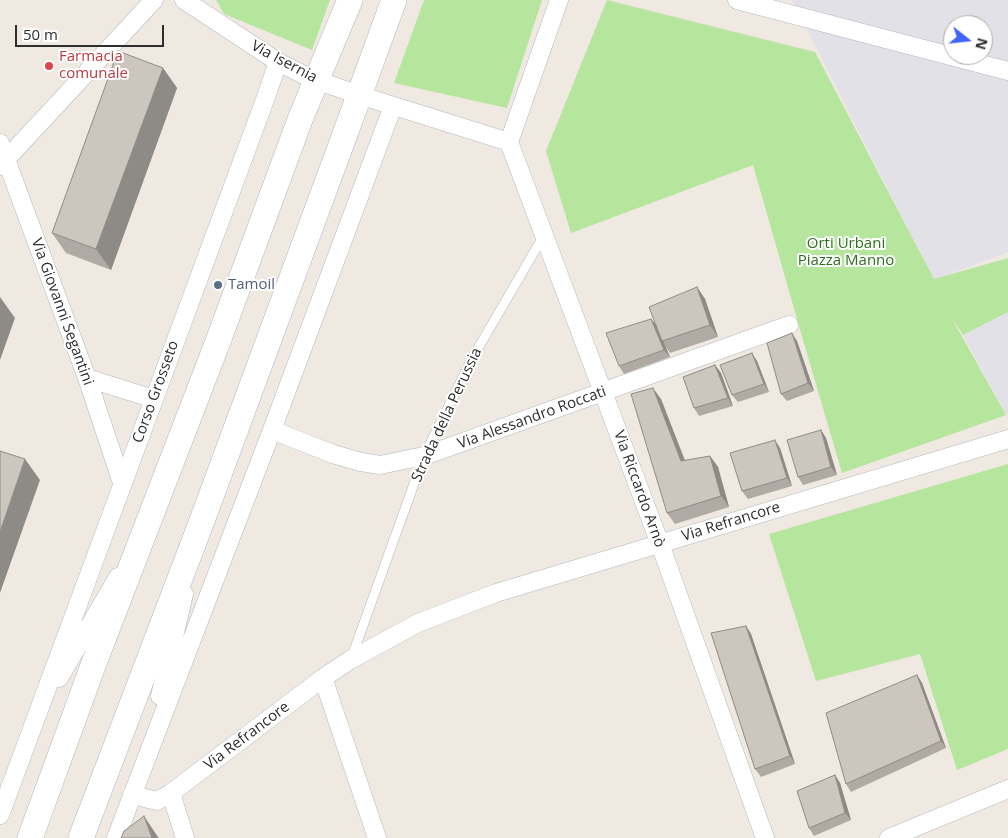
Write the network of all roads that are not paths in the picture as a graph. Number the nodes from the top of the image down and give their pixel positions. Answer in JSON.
{"nodes":[{"id":1,"x":154,"y":0,"type":"edge"},
{"id":2,"x":184,"y":0,"type":"edge"},
{"id":3,"x":350,"y":0,"type":"edge"},
{"id":4,"x":394,"y":0,"type":"edge"},
{"id":5,"x":559,"y":0,"type":"edge"},
{"id":6,"x":737,"y":0,"type":"edge"},
{"id":7,"x":278,"y":62,"type":"junction"},
{"id":8,"x":1008,"y":71,"type":"edge"},
{"id":9,"x":316,"y":80,"type":"junction"},
{"id":10,"x":359,"y":95,"type":"junction"},
{"id":11,"x":393,"y":106,"type":"junction"},
{"id":12,"x":509,"y":142,"type":"junction"},
{"id":13,"x":0,"y":143,"type":"edge"},
{"id":14,"x":3,"y":162,"type":"edge"},
{"id":15,"x":544,"y":235,"type":"junction"},
{"id":16,"x":789,"y":325,"type":"dead end"},
{"id":17,"x":87,"y":378,"type":"junction"},
{"id":18,"x":603,"y":392,"type":"junction"},
{"id":19,"x":154,"y":399,"type":"junction"},
{"id":20,"x":272,"y":430,"type":"junction"},
{"id":21,"x":1008,"y":439,"type":"edge"},
{"id":22,"x":424,"y":456,"type":"junction"},
{"id":23,"x":122,"y":483,"type":"junction"},
{"id":24,"x":200,"y":526,"type":"junction"},
{"id":25,"x":144,"y":534,"type":"junction"},
{"id":26,"x":660,"y":544,"type":"junction"},
{"id":27,"x":350,"y":660,"type":"junction"},
{"id":28,"x":323,"y":678,"type":"junction"},
{"id":29,"x":34,"y":722,"type":"junction"},
{"id":30,"x":145,"y":762,"type":"junction"},
{"id":31,"x":1008,"y":789,"type":"edge"},
{"id":32,"x":171,"y":794,"type":"junction"},
{"id":33,"x":132,"y":795,"type":"junction"},
{"id":34,"x":0,"y":815,"type":"edge"},
{"id":35,"x":918,"y":832,"type":"edge"},
{"id":36,"x":30,"y":838,"type":"edge"},
{"id":37,"x":81,"y":838,"type":"edge"},
{"id":38,"x":116,"y":838,"type":"edge"},
{"id":39,"x":185,"y":838,"type":"edge"},
{"id":40,"x":377,"y":838,"type":"edge"},
{"id":41,"x":765,"y":838,"type":"edge"},
{"id":42,"x":889,"y":838,"type":"edge"}],
"edges":[{"from":1,"to":14,"type":"street"},
{"from":2,"to":7,"type":"street","name":"Via Isernia"},
{"from":3,"to":9,"type":"main road","name":"Corso Grosseto"},
{"from":4,"to":10,"type":"main road"},
{"from":5,"to":12,"type":"street"},
{"from":6,"to":8,"type":"street"},
{"from":7,"to":9,"type":"street","name":"Via Isernia"},
{"from":7,"to":19,"type":"street","name":"Corso Grosseto"},
{"from":9,"to":10,"type":"street","name":"Via Isernia"},
{"from":9,"to":25,"type":"main road","name":"Corso Grosseto"},
{"from":10,"to":11,"type":"street","name":"Via Isernia"},
{"from":10,"to":24,"type":"main road"},
{"from":11,"to":12,"type":"street","name":"Via Isernia"},
{"from":11,"to":20,"type":"street"},
{"from":12,"to":15,"type":"street","name":"Via Riccardo Arnò"},
{"from":13,"to":14,"type":"street","name":"Via Giovanni Segantini"},
{"from":14,"to":17,"type":"street","name":"Via Giovanni Segantini"},
{"from":15,"to":18,"type":"street","name":"Via Riccardo Arnò"},
{"from":15,"to":22,"type":"lane","name":"Strada della Perussia"},
{"from":16,"to":18,"type":"street","name":"Via Alessandro Roccati"},
{"from":17,"to":19,"type":"street"},
{"from":17,"to":23,"type":"street","name":"Via Giovanni Segantini"},
{"from":18,"to":22,"type":"street","name":"Via Alessandro Roccati"},
{"from":18,"to":26,"type":"street","name":"Via Riccardo Arnò"},
{"from":19,"to":23,"type":"street","name":"Corso Grosseto"},
{"from":20,"to":22,"type":"street","name":"Via Alessandro Roccati"},
{"from":20,"to":30,"type":"street"},
{"from":21,"to":26,"type":"street","name":"Via Refrancore"},
{"from":22,"to":27,"type":"lane","name":"Strada della Perussia"},
{"from":23,"to":29,"type":"street","name":"Corso Grosseto"},
{"from":24,"to":30,"type":"street"},
{"from":24,"to":37,"type":"main road"},
{"from":25,"to":29,"type":"street","name":"Corso Grosseto"},
{"from":25,"to":36,"type":"main road","name":"Corso Grosseto"},
{"from":26,"to":27,"type":"street","name":"Via Refrancore"},
{"from":26,"to":41,"type":"street","name":"Via Riccardo Arnò"},
{"from":27,"to":28,"type":"street","name":"Via Refrancore"},
{"from":28,"to":32,"type":"street","name":"Via Refrancore"},
{"from":28,"to":40,"type":"street"},
{"from":29,"to":34,"type":"street","name":"Corso Grosseto"},
{"from":30,"to":33,"type":"street"},
{"from":31,"to":35,"type":"street"},
{"from":32,"to":33,"type":"street","name":"Via Refrancore"},
{"from":32,"to":39,"type":"street"},
{"from":33,"to":38,"type":"street"},
{"from":35,"to":42,"type":"street"}]}
